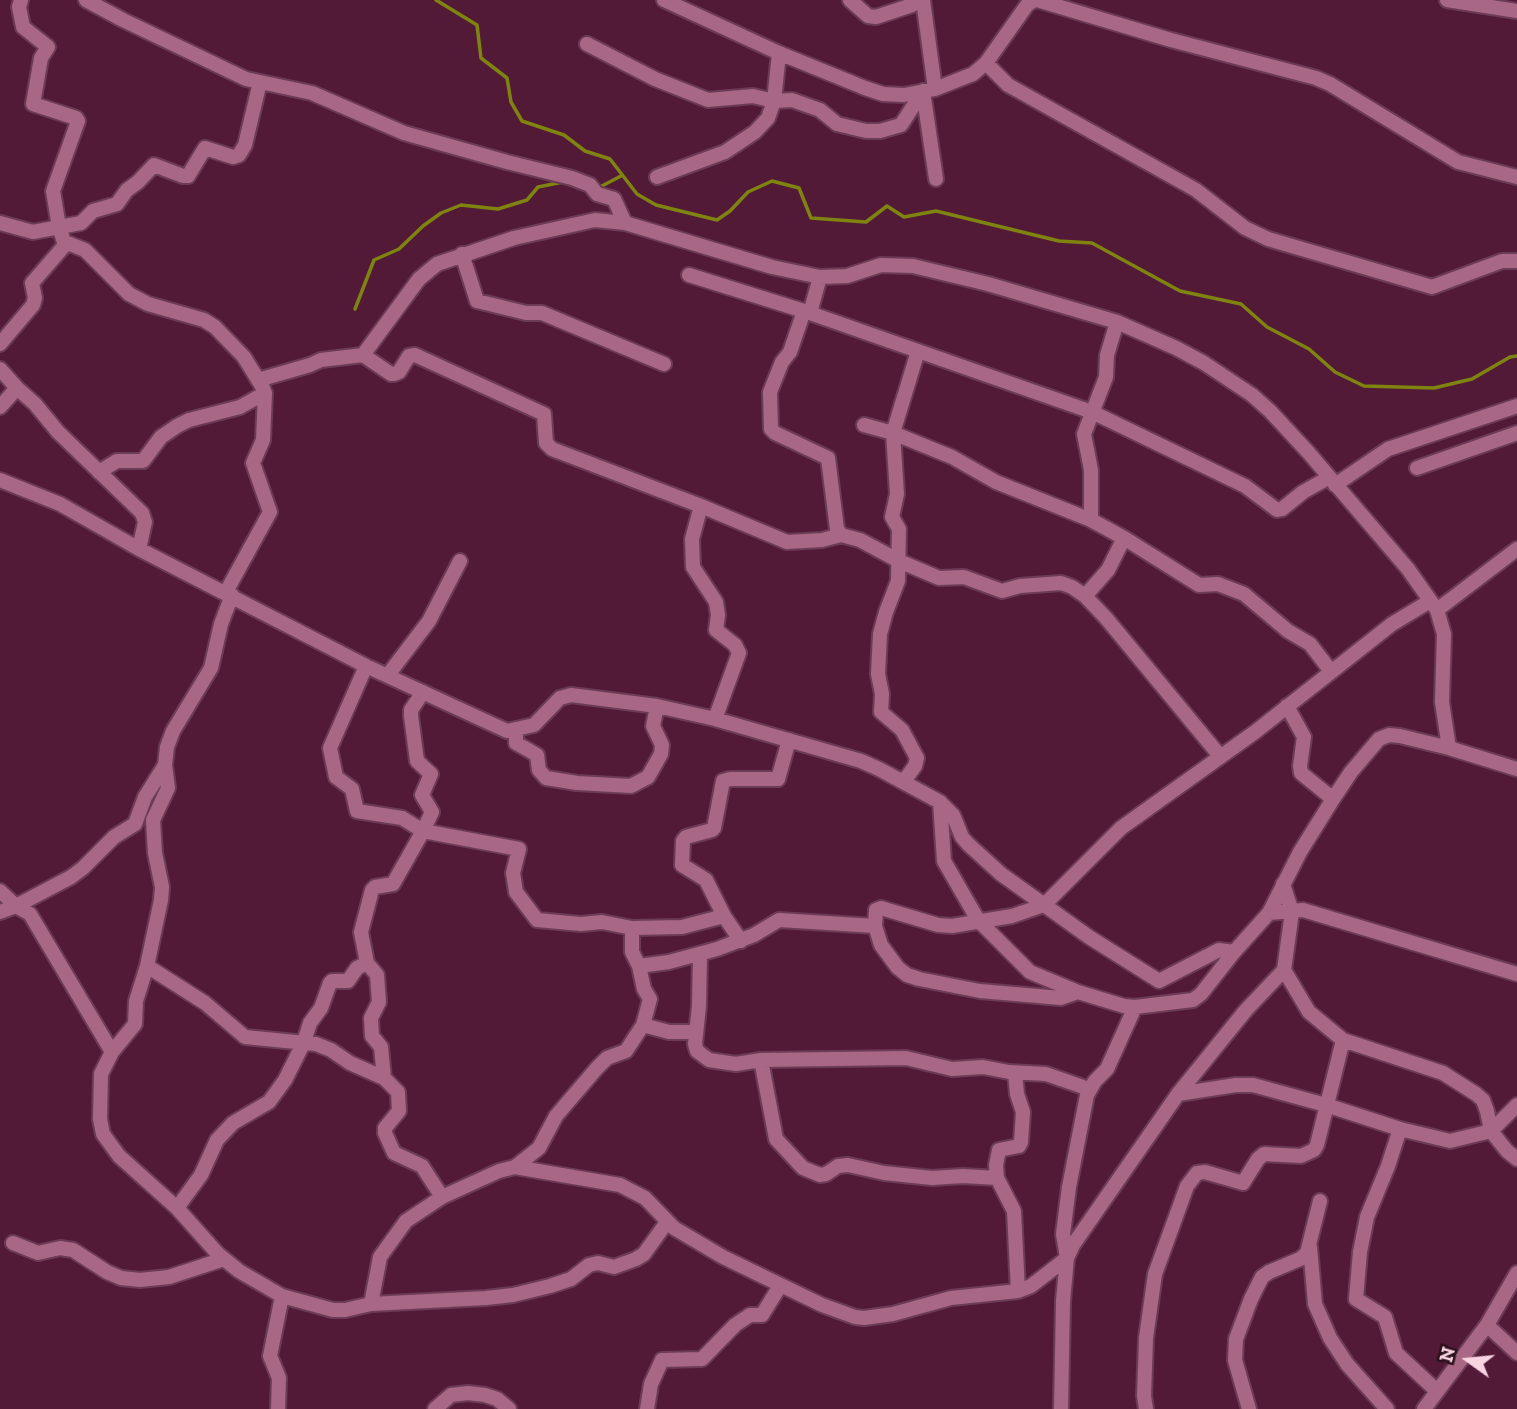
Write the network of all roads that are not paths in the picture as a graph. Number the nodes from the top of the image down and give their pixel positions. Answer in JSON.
{"nodes":[{"id":1,"x":21,"y":0,"type":"edge"},
{"id":2,"x":86,"y":0,"type":"edge"},
{"id":3,"x":664,"y":0,"type":"edge"},
{"id":4,"x":850,"y":0,"type":"edge"},
{"id":5,"x":921,"y":0,"type":"edge"},
{"id":6,"x":1035,"y":0,"type":"edge"},
{"id":7,"x":1447,"y":0,"type":"edge"},
{"id":8,"x":1517,"y":11,"type":"edge"},
{"id":9,"x":587,"y":44,"type":"dead end"},
{"id":10,"x":779,"y":53,"type":"junction"},
{"id":11,"x":986,"y":63,"type":"junction"},
{"id":12,"x":260,"y":82,"type":"junction"},
{"id":13,"x":929,"y":90,"type":"junction"},
{"id":14,"x":774,"y":101,"type":"junction"},
{"id":15,"x":657,"y":177,"type":"dead end"},
{"id":16,"x":1517,"y":177,"type":"edge"},
{"id":17,"x":936,"y":179,"type":"dead end"},
{"id":18,"x":0,"y":223,"type":"edge"},
{"id":19,"x":625,"y":223,"type":"junction"},
{"id":20,"x":59,"y":227,"type":"junction"},
{"id":21,"x":65,"y":242,"type":"junction"},
{"id":22,"x":462,"y":254,"type":"junction"},
{"id":23,"x":1517,"y":261,"type":"edge"},
{"id":24,"x":689,"y":275,"type":"dead end"},
{"id":25,"x":820,"y":277,"type":"junction"},
{"id":26,"x":807,"y":312,"type":"junction"},
{"id":27,"x":1117,"y":322,"type":"junction"},
{"id":28,"x":0,"y":344,"type":"edge"},
{"id":29,"x":918,"y":351,"type":"junction"},
{"id":30,"x":363,"y":355,"type":"junction"},
{"id":31,"x":664,"y":364,"type":"dead end"},
{"id":32,"x":0,"y":369,"type":"edge"},
{"id":33,"x":262,"y":386,"type":"junction"},
{"id":34,"x":17,"y":387,"type":"junction"},
{"id":35,"x":1517,"y":406,"type":"edge"},
{"id":36,"x":0,"y":407,"type":"edge"},
{"id":37,"x":1092,"y":412,"type":"junction"},
{"id":38,"x":864,"y":425,"type":"dead end"},
{"id":39,"x":893,"y":433,"type":"junction"},
{"id":40,"x":1517,"y":433,"type":"edge"},
{"id":41,"x":1417,"y":468,"type":"dead end"},
{"id":42,"x":100,"y":472,"type":"junction"},
{"id":43,"x":0,"y":480,"type":"edge"},
{"id":44,"x":1331,"y":481,"type":"junction"},
{"id":45,"x":701,"y":506,"type":"junction"},
{"id":46,"x":1091,"y":520,"type":"junction"},
{"id":47,"x":841,"y":535,"type":"junction"},
{"id":48,"x":1124,"y":538,"type":"junction"},
{"id":49,"x":139,"y":549,"type":"junction"},
{"id":50,"x":1517,"y":549,"type":"edge"},
{"id":51,"x":460,"y":561,"type":"dead end"},
{"id":52,"x":899,"y":561,"type":"junction"},
{"id":53,"x":229,"y":593,"type":"junction"},
{"id":54,"x":1085,"y":596,"type":"junction"},
{"id":55,"x":1433,"y":605,"type":"junction"},
{"id":56,"x":366,"y":666,"type":"junction"},
{"id":57,"x":1330,"y":670,"type":"junction"},
{"id":58,"x":388,"y":676,"type":"junction"},
{"id":59,"x":422,"y":692,"type":"junction"},
{"id":60,"x":1287,"y":705,"type":"junction"},
{"id":61,"x":657,"y":706,"type":"junction"},
{"id":62,"x":715,"y":719,"type":"junction"},
{"id":63,"x":516,"y":730,"type":"junction"},
{"id":64,"x":789,"y":740,"type":"junction"},
{"id":65,"x":1449,"y":747,"type":"junction"},
{"id":66,"x":1220,"y":756,"type":"junction"},
{"id":67,"x":165,"y":765,"type":"junction"},
{"id":68,"x":1517,"y":769,"type":"edge"},
{"id":69,"x":904,"y":782,"type":"junction"},
{"id":70,"x":1333,"y":799,"type":"junction"},
{"id":71,"x":940,"y":802,"type":"junction"},
{"id":72,"x":423,"y":831,"type":"junction"},
{"id":73,"x":1283,"y":884,"type":"junction"},
{"id":74,"x":0,"y":891,"type":"edge"},
{"id":75,"x":1044,"y":905,"type":"junction"},
{"id":76,"x":16,"y":906,"type":"junction"},
{"id":77,"x":0,"y":912,"type":"edge"},
{"id":78,"x":1292,"y":912,"type":"junction"},
{"id":79,"x":1269,"y":913,"type":"junction"},
{"id":80,"x":724,"y":916,"type":"junction"},
{"id":81,"x":978,"y":920,"type":"junction"},
{"id":82,"x":875,"y":926,"type":"junction"},
{"id":83,"x":632,"y":928,"type":"junction"},
{"id":84,"x":741,"y":941,"type":"junction"},
{"id":85,"x":1234,"y":952,"type":"junction"},
{"id":86,"x":700,"y":955,"type":"junction"},
{"id":87,"x":367,"y":962,"type":"junction"},
{"id":88,"x":147,"y":966,"type":"junction"},
{"id":89,"x":639,"y":966,"type":"junction"},
{"id":90,"x":1284,"y":970,"type":"junction"},
{"id":91,"x":1517,"y":974,"type":"edge"},
{"id":92,"x":1079,"y":992,"type":"junction"},
{"id":93,"x":1135,"y":1007,"type":"junction"},
{"id":94,"x":643,"y":1025,"type":"junction"},
{"id":95,"x":696,"y":1032,"type":"junction"},
{"id":96,"x":1343,"y":1040,"type":"junction"},
{"id":97,"x":304,"y":1042,"type":"junction"},
{"id":98,"x":112,"y":1052,"type":"junction"},
{"id":99,"x":761,"y":1060,"type":"junction"},
{"id":100,"x":1015,"y":1073,"type":"junction"},
{"id":101,"x":384,"y":1078,"type":"junction"},
{"id":102,"x":1089,"y":1090,"type":"junction"},
{"id":103,"x":1178,"y":1094,"type":"junction"},
{"id":104,"x":1326,"y":1105,"type":"junction"},
{"id":105,"x":1516,"y":1106,"type":"edge"},
{"id":106,"x":1400,"y":1129,"type":"junction"},
{"id":107,"x":1491,"y":1131,"type":"junction"},
{"id":108,"x":1517,"y":1160,"type":"edge"},
{"id":109,"x":507,"y":1169,"type":"junction"},
{"id":110,"x":997,"y":1178,"type":"junction"},
{"id":111,"x":442,"y":1196,"type":"junction"},
{"id":112,"x":1320,"y":1201,"type":"dead end"},
{"id":113,"x":177,"y":1208,"type":"junction"},
{"id":114,"x":667,"y":1222,"type":"junction"},
{"id":115,"x":13,"y":1243,"type":"dead end"},
{"id":116,"x":1310,"y":1247,"type":"junction"},
{"id":117,"x":1067,"y":1258,"type":"junction"},
{"id":118,"x":224,"y":1259,"type":"junction"},
{"id":119,"x":1517,"y":1273,"type":"edge"},
{"id":120,"x":780,"y":1286,"type":"junction"},
{"id":121,"x":1018,"y":1291,"type":"junction"},
{"id":122,"x":282,"y":1296,"type":"junction"},
{"id":123,"x":371,"y":1304,"type":"junction"},
{"id":124,"x":1487,"y":1325,"type":"junction"},
{"id":125,"x":1517,"y":1353,"type":"edge"},
{"id":126,"x":1437,"y":1391,"type":"junction"},
{"id":127,"x":649,"y":1396,"type":"edge"},
{"id":128,"x":278,"y":1409,"type":"edge"},
{"id":129,"x":435,"y":1409,"type":"edge"},
{"id":130,"x":509,"y":1409,"type":"edge"},
{"id":131,"x":1061,"y":1409,"type":"edge"},
{"id":132,"x":1146,"y":1409,"type":"edge"},
{"id":133,"x":1249,"y":1409,"type":"edge"},
{"id":134,"x":1387,"y":1409,"type":"edge"},
{"id":135,"x":1424,"y":1409,"type":"edge"}],
"edges":[{"from":1,"to":20,"type":"street"},
{"from":2,"to":12,"type":"street"},
{"from":3,"to":10,"type":"street"},
{"from":4,"to":5,"type":"street"},
{"from":5,"to":13,"type":"street"},
{"from":6,"to":11,"type":"street"},
{"from":6,"to":16,"type":"street"},
{"from":7,"to":8,"type":"street"},
{"from":9,"to":14,"type":"street"},
{"from":10,"to":13,"type":"street"},
{"from":10,"to":14,"type":"street"},
{"from":11,"to":13,"type":"street"},
{"from":11,"to":23,"type":"street"},
{"from":12,"to":19,"type":"street"},
{"from":12,"to":20,"type":"street"},
{"from":13,"to":14,"type":"street"},
{"from":13,"to":17,"type":"street"},
{"from":14,"to":15,"type":"street"},
{"from":18,"to":20,"type":"street"},
{"from":19,"to":22,"type":"street"},
{"from":19,"to":25,"type":"street"},
{"from":20,"to":21,"type":"street"},
{"from":21,"to":28,"type":"street"},
{"from":21,"to":33,"type":"street"},
{"from":22,"to":30,"type":"street"},
{"from":22,"to":31,"type":"street"},
{"from":24,"to":26,"type":"street"},
{"from":25,"to":26,"type":"street"},
{"from":25,"to":27,"type":"street"},
{"from":26,"to":29,"type":"street"},
{"from":26,"to":47,"type":"street"},
{"from":27,"to":37,"type":"street"},
{"from":27,"to":44,"type":"street"},
{"from":29,"to":37,"type":"street"},
{"from":29,"to":39,"type":"street"},
{"from":30,"to":33,"type":"street"},
{"from":30,"to":45,"type":"street"},
{"from":32,"to":34,"type":"street"},
{"from":33,"to":42,"type":"street"},
{"from":33,"to":53,"type":"street"},
{"from":34,"to":36,"type":"street"},
{"from":34,"to":42,"type":"street"},
{"from":35,"to":44,"type":"street"},
{"from":37,"to":44,"type":"street"},
{"from":37,"to":46,"type":"street"},
{"from":38,"to":39,"type":"street"},
{"from":39,"to":46,"type":"street"},
{"from":39,"to":52,"type":"street"},
{"from":40,"to":41,"type":"street"},
{"from":42,"to":49,"type":"street"},
{"from":43,"to":49,"type":"street"},
{"from":44,"to":55,"type":"street"},
{"from":45,"to":47,"type":"street"},
{"from":45,"to":62,"type":"street"},
{"from":46,"to":48,"type":"street"},
{"from":47,"to":52,"type":"street"},
{"from":48,"to":54,"type":"street"},
{"from":48,"to":57,"type":"street"},
{"from":49,"to":53,"type":"street"},
{"from":50,"to":55,"type":"street"},
{"from":51,"to":58,"type":"street"},
{"from":52,"to":54,"type":"street"},
{"from":52,"to":69,"type":"street"},
{"from":53,"to":56,"type":"street"},
{"from":53,"to":67,"type":"street"},
{"from":54,"to":66,"type":"street"},
{"from":55,"to":57,"type":"street"},
{"from":55,"to":65,"type":"street"},
{"from":56,"to":58,"type":"street"},
{"from":56,"to":72,"type":"street"},
{"from":57,"to":60,"type":"street"},
{"from":58,"to":59,"type":"street"},
{"from":59,"to":63,"type":"street"},
{"from":59,"to":72,"type":"street"},
{"from":60,"to":66,"type":"street"},
{"from":60,"to":70,"type":"street"},
{"from":61,"to":62,"type":"street"},
{"from":61,"to":63,"type":"street"},
{"from":61,"to":63,"type":"street"},
{"from":62,"to":64,"type":"street"},
{"from":64,"to":69,"type":"street"},
{"from":64,"to":80,"type":"street"},
{"from":65,"to":68,"type":"street"},
{"from":65,"to":70,"type":"street"},
{"from":66,"to":75,"type":"street"},
{"from":67,"to":76,"type":"street"},
{"from":67,"to":88,"type":"street"},
{"from":69,"to":71,"type":"street"},
{"from":70,"to":73,"type":"street"},
{"from":71,"to":75,"type":"street"},
{"from":71,"to":81,"type":"street"},
{"from":72,"to":83,"type":"street"},
{"from":72,"to":87,"type":"street"},
{"from":73,"to":78,"type":"street"},
{"from":73,"to":79,"type":"street"},
{"from":74,"to":76,"type":"street"},
{"from":75,"to":81,"type":"street"},
{"from":75,"to":85,"type":"street"},
{"from":76,"to":77,"type":"street"},
{"from":76,"to":98,"type":"street"},
{"from":78,"to":79,"type":"street"},
{"from":78,"to":90,"type":"street"},
{"from":78,"to":91,"type":"street"},
{"from":79,"to":85,"type":"street"},
{"from":80,"to":83,"type":"street"},
{"from":80,"to":84,"type":"street"},
{"from":81,"to":82,"type":"street"},
{"from":81,"to":92,"type":"street"},
{"from":82,"to":84,"type":"street"},
{"from":82,"to":92,"type":"street"},
{"from":83,"to":89,"type":"street"},
{"from":84,"to":86,"type":"street"},
{"from":85,"to":93,"type":"street"},
{"from":86,"to":89,"type":"street"},
{"from":86,"to":95,"type":"street"},
{"from":87,"to":97,"type":"street"},
{"from":87,"to":101,"type":"street"},
{"from":88,"to":97,"type":"street"},
{"from":88,"to":98,"type":"street"},
{"from":89,"to":94,"type":"street"},
{"from":90,"to":96,"type":"street"},
{"from":90,"to":103,"type":"street"},
{"from":92,"to":93,"type":"street"},
{"from":93,"to":102,"type":"street"},
{"from":94,"to":95,"type":"street"},
{"from":94,"to":109,"type":"street"},
{"from":95,"to":99,"type":"street"},
{"from":96,"to":104,"type":"street"},
{"from":96,"to":107,"type":"street"},
{"from":97,"to":101,"type":"street"},
{"from":97,"to":113,"type":"street"},
{"from":98,"to":113,"type":"street"},
{"from":99,"to":100,"type":"street"},
{"from":99,"to":110,"type":"street"},
{"from":100,"to":102,"type":"street"},
{"from":100,"to":110,"type":"street"},
{"from":101,"to":111,"type":"street"},
{"from":102,"to":117,"type":"street"},
{"from":103,"to":104,"type":"street"},
{"from":103,"to":117,"type":"street"},
{"from":104,"to":106,"type":"street"},
{"from":104,"to":132,"type":"street"},
{"from":105,"to":107,"type":"street"},
{"from":106,"to":107,"type":"street"},
{"from":106,"to":126,"type":"street"},
{"from":107,"to":108,"type":"street"},
{"from":109,"to":111,"type":"street"},
{"from":109,"to":114,"type":"street"},
{"from":110,"to":121,"type":"street"},
{"from":111,"to":123,"type":"street"},
{"from":112,"to":116,"type":"street"},
{"from":113,"to":118,"type":"street"},
{"from":114,"to":120,"type":"street"},
{"from":114,"to":123,"type":"street"},
{"from":115,"to":118,"type":"street"},
{"from":116,"to":133,"type":"street"},
{"from":116,"to":134,"type":"street"},
{"from":117,"to":121,"type":"street"},
{"from":117,"to":131,"type":"street"},
{"from":118,"to":122,"type":"street"},
{"from":119,"to":124,"type":"street"},
{"from":120,"to":121,"type":"street"},
{"from":120,"to":127,"type":"street"},
{"from":122,"to":123,"type":"street"},
{"from":122,"to":128,"type":"street"},
{"from":124,"to":125,"type":"street"},
{"from":124,"to":126,"type":"street"},
{"from":126,"to":135,"type":"street"},
{"from":129,"to":130,"type":"street"}]}
